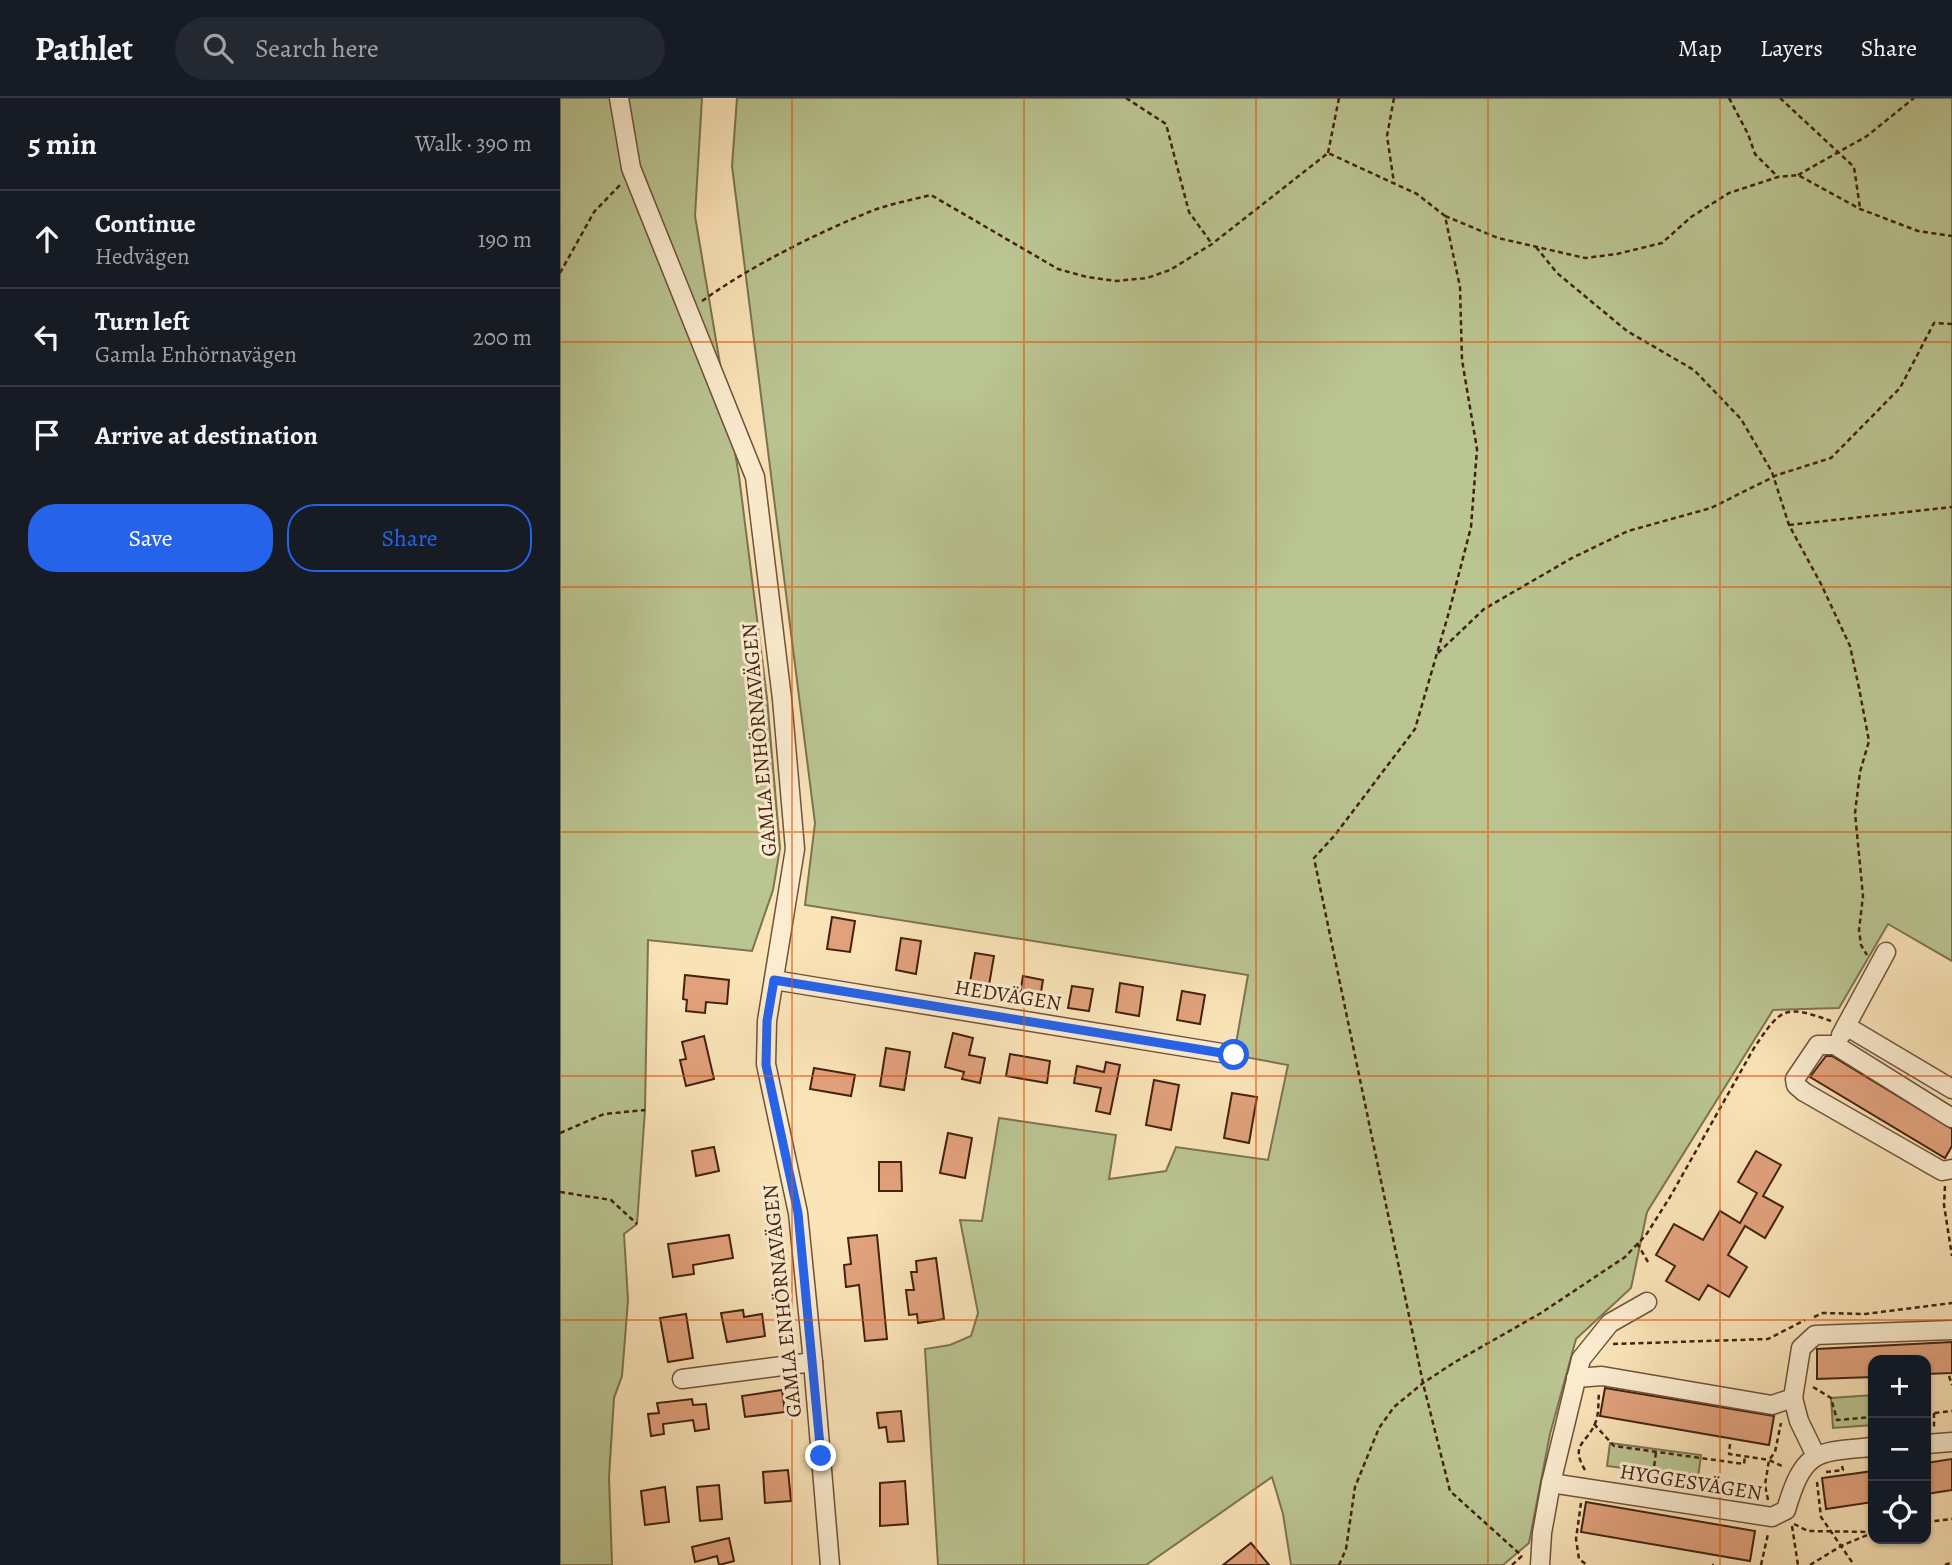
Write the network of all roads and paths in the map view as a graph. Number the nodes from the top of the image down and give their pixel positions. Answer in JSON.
{"nodes":[{"id":1,"x":619,"y":98,"type":"edge"},
{"id":2,"x":1126,"y":98,"type":"edge"},
{"id":3,"x":1339,"y":98,"type":"edge"},
{"id":4,"x":1394,"y":98,"type":"edge"},
{"id":5,"x":1729,"y":98,"type":"edge"},
{"id":6,"x":1780,"y":98,"type":"edge"},
{"id":7,"x":1914,"y":98,"type":"edge"},
{"id":8,"x":1328,"y":152,"type":"junction"},
{"id":9,"x":1840,"y":152,"type":"junction"},
{"id":10,"x":631,"y":168,"type":"junction"},
{"id":11,"x":1798,"y":175,"type":"junction"},
{"id":12,"x":1778,"y":177,"type":"junction"},
{"id":13,"x":1394,"y":183,"type":"junction"},
{"id":14,"x":1860,"y":209,"type":"junction"},
{"id":15,"x":1445,"y":216,"type":"junction"},
{"id":16,"x":1952,"y":236,"type":"edge"},
{"id":17,"x":1212,"y":244,"type":"junction"},
{"id":18,"x":1536,"y":247,"type":"junction"},
{"id":19,"x":560,"y":273,"type":"edge"},
{"id":20,"x":688,"y":311,"type":"junction"},
{"id":21,"x":1952,"y":324,"type":"edge"},
{"id":22,"x":1773,"y":477,"type":"junction"},
{"id":23,"x":1952,"y":507,"type":"edge"},
{"id":24,"x":1789,"y":525,"type":"junction"},
{"id":25,"x":1437,"y":654,"type":"junction"},
{"id":26,"x":1886,"y":952,"type":"dead end"},
{"id":27,"x":1875,"y":970,"type":"junction"},
{"id":28,"x":774,"y":980,"type":"junction"},
{"id":29,"x":1842,"y":1025,"type":"junction"},
{"id":30,"x":1835,"y":1045,"type":"junction"},
{"id":31,"x":1234,"y":1055,"type":"dead end"},
{"id":32,"x":1952,"y":1089,"type":"edge"},
{"id":33,"x":645,"y":1110,"type":"dead end"},
{"id":34,"x":1952,"y":1118,"type":"edge"},
{"id":35,"x":560,"y":1133,"type":"edge"},
{"id":36,"x":1950,"y":1175,"type":"edge"},
{"id":37,"x":560,"y":1192,"type":"edge"},
{"id":38,"x":638,"y":1224,"type":"dead end"},
{"id":39,"x":1637,"y":1243,"type":"junction"},
{"id":40,"x":1952,"y":1255,"type":"edge"},
{"id":41,"x":1648,"y":1262,"type":"dead end"},
{"id":42,"x":1647,"y":1302,"type":"dead end"},
{"id":43,"x":1952,"y":1303,"type":"edge"},
{"id":44,"x":1952,"y":1330,"type":"edge"},
{"id":45,"x":1592,"y":1342,"type":"junction"},
{"id":46,"x":813,"y":1362,"type":"junction"},
{"id":47,"x":1949,"y":1376,"type":"dead end"},
{"id":48,"x":1576,"y":1378,"type":"junction"},
{"id":49,"x":681,"y":1379,"type":"dead end"},
{"id":50,"x":1423,"y":1383,"type":"junction"},
{"id":51,"x":1952,"y":1385,"type":"edge"},
{"id":52,"x":1831,"y":1398,"type":"dead end"},
{"id":53,"x":1787,"y":1400,"type":"junction"},
{"id":54,"x":1952,"y":1411,"type":"edge"},
{"id":55,"x":1931,"y":1413,"type":"edge"},
{"id":56,"x":1868,"y":1418,"type":"edge"},
{"id":57,"x":1594,"y":1424,"type":"dead end"},
{"id":58,"x":1952,"y":1443,"type":"edge"},
{"id":59,"x":1730,"y":1444,"type":"dead end"},
{"id":60,"x":1931,"y":1444,"type":"edge"},
{"id":61,"x":1868,"y":1447,"type":"edge"},
{"id":62,"x":1656,"y":1452,"type":"junction"},
{"id":63,"x":1745,"y":1456,"type":"junction"},
{"id":64,"x":1769,"y":1460,"type":"junction"},
{"id":65,"x":1810,"y":1461,"type":"junction"},
{"id":66,"x":1551,"y":1483,"type":"junction"},
{"id":67,"x":1650,"y":1498,"type":"junction"},
{"id":68,"x":1783,"y":1516,"type":"junction"},
{"id":69,"x":1952,"y":1519,"type":"edge"},
{"id":70,"x":1931,"y":1521,"type":"edge"},
{"id":71,"x":1830,"y":1532,"type":"junction"},
{"id":72,"x":1868,"y":1532,"type":"edge"},
{"id":73,"x":1868,"y":1534,"type":"edge"},
{"id":74,"x":1841,"y":1546,"type":"junction"},
{"id":75,"x":1522,"y":1556,"type":"dead end"},
{"id":76,"x":1952,"y":1562,"type":"edge"},
{"id":77,"x":830,"y":1565,"type":"edge"},
{"id":78,"x":1339,"y":1565,"type":"edge"},
{"id":79,"x":1540,"y":1565,"type":"edge"},
{"id":80,"x":1761,"y":1565,"type":"edge"},
{"id":81,"x":1798,"y":1565,"type":"edge"},
{"id":82,"x":1810,"y":1565,"type":"edge"},
{"id":83,"x":1853,"y":1565,"type":"edge"},
{"id":84,"x":1945,"y":1565,"type":"edge"}],
"edges":[{"from":1,"to":10,"type":"street","name":"GAMLA ENHÖRNAVÄGEN"},
{"from":2,"to":17,"type":"path"},
{"from":3,"to":8,"type":"path"},
{"from":4,"to":13,"type":"path"},
{"from":5,"to":12,"type":"path"},
{"from":6,"to":9,"type":"path"},
{"from":7,"to":9,"type":"path"},
{"from":8,"to":13,"type":"path"},
{"from":8,"to":17,"type":"path"},
{"from":9,"to":11,"type":"path"},
{"from":9,"to":14,"type":"path"},
{"from":10,"to":19,"type":"path"},
{"from":10,"to":20,"type":"street","name":"GAMLA ENHÖRNAVÄGEN"},
{"from":11,"to":12,"type":"path"},
{"from":11,"to":14,"type":"path"},
{"from":12,"to":18,"type":"path"},
{"from":13,"to":15,"type":"path"},
{"from":14,"to":16,"type":"path"},
{"from":15,"to":18,"type":"path"},
{"from":15,"to":25,"type":"path"},
{"from":17,"to":20,"type":"path"},
{"from":18,"to":22,"type":"path"},
{"from":20,"to":28,"type":"street","name":"GAMLA ENHÖRNAVÄGEN"},
{"from":21,"to":22,"type":"path"},
{"from":22,"to":24,"type":"path"},
{"from":22,"to":25,"type":"path"},
{"from":23,"to":24,"type":"path"},
{"from":24,"to":27,"type":"path"},
{"from":25,"to":50,"type":"path"},
{"from":26,"to":27,"type":"street"},
{"from":27,"to":29,"type":"street"},
{"from":28,"to":31,"type":"street","name":"HEDVÄGEN"},
{"from":28,"to":46,"type":"street","name":"GAMLA ENHÖRNAVÄGEN"},
{"from":29,"to":30,"type":"street"},
{"from":29,"to":32,"type":"street"},
{"from":29,"to":39,"type":"path"},
{"from":30,"to":34,"type":"street"},
{"from":30,"to":36,"type":"street"},
{"from":33,"to":35,"type":"path"},
{"from":36,"to":40,"type":"path"},
{"from":37,"to":38,"type":"path"},
{"from":39,"to":41,"type":"path"},
{"from":39,"to":50,"type":"path"},
{"from":42,"to":45,"type":"street"},
{"from":43,"to":45,"type":"path"},
{"from":44,"to":53,"type":"street"},
{"from":45,"to":48,"type":"street"},
{"from":46,"to":49,"type":"street"},
{"from":46,"to":77,"type":"street","name":"GAMLA ENHÖRNAVÄGEN"},
{"from":47,"to":51,"type":"path"},
{"from":48,"to":53,"type":"street"},
{"from":48,"to":66,"type":"street"},
{"from":50,"to":75,"type":"path"},
{"from":50,"to":78,"type":"path"},
{"from":52,"to":56,"type":"path"},
{"from":53,"to":64,"type":"path"},
{"from":53,"to":65,"type":"street"},
{"from":54,"to":55,"type":"path"},
{"from":57,"to":62,"type":"path"},
{"from":58,"to":60,"type":"street"},
{"from":59,"to":63,"type":"path"},
{"from":61,"to":65,"type":"street"},
{"from":62,"to":63,"type":"path"},
{"from":62,"to":67,"type":"path"},
{"from":63,"to":64,"type":"path"},
{"from":64,"to":68,"type":"path"},
{"from":65,"to":68,"type":"street","name":"HYGGESVÄGEN"},
{"from":65,"to":71,"type":"path"},
{"from":66,"to":67,"type":"street","name":"HYGGESVÄGEN"},
{"from":66,"to":79,"type":"street"},
{"from":67,"to":68,"type":"street","name":"HYGGESVÄGEN"},
{"from":68,"to":71,"type":"path"},
{"from":68,"to":80,"type":"path"},
{"from":68,"to":81,"type":"path"},
{"from":69,"to":70,"type":"path"},
{"from":71,"to":72,"type":"path"},
{"from":71,"to":74,"type":"path"},
{"from":73,"to":74,"type":"path"},
{"from":74,"to":82,"type":"path"},
{"from":74,"to":83,"type":"path"},
{"from":76,"to":84,"type":"path"}]}
